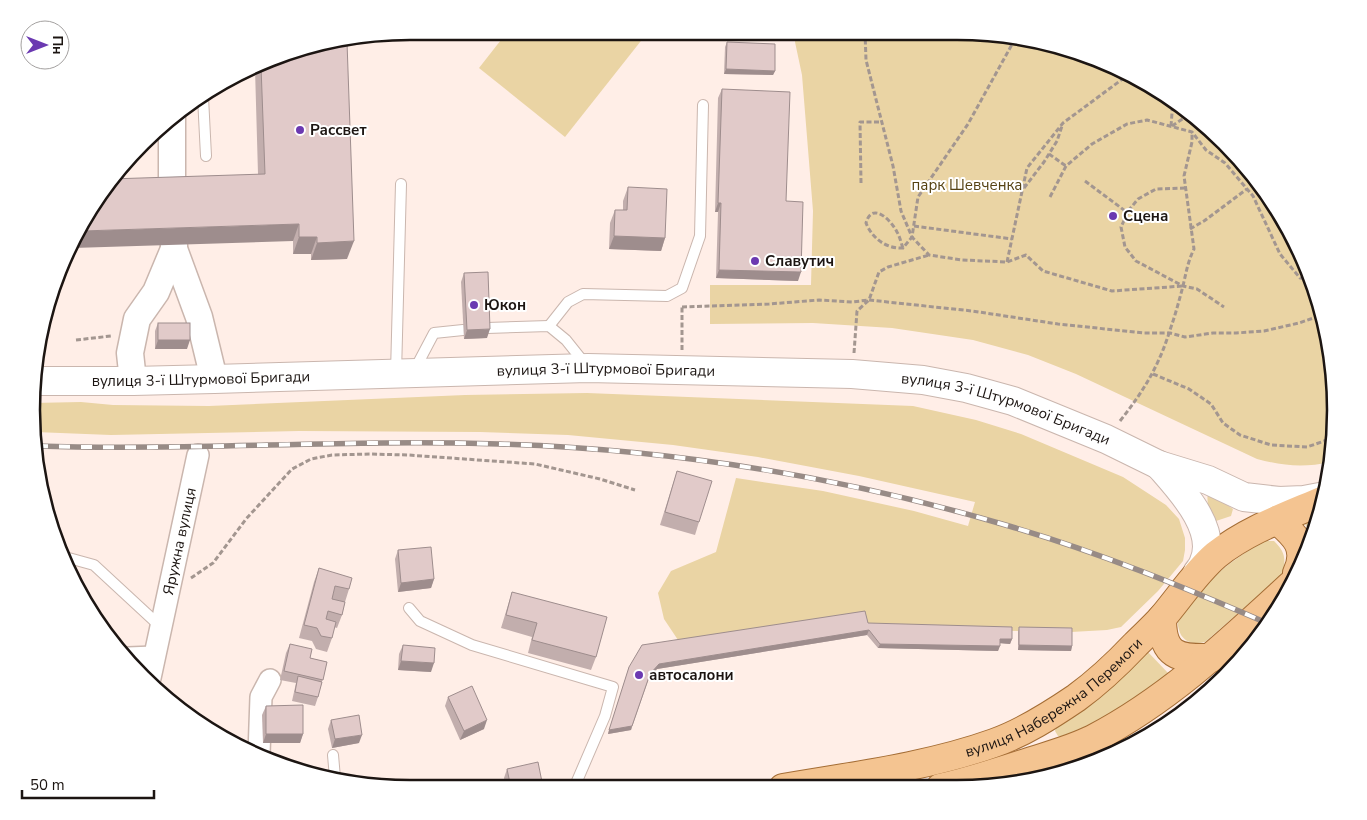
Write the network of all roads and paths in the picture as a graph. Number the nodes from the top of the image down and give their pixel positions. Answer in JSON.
{"nodes":[{"id":1,"x":865,"y":40,"type":"edge"},
{"id":2,"x":1013,"y":44,"type":"edge"},
{"id":3,"x":1123,"y":79,"type":"edge"},
{"id":4,"x":203,"y":103,"type":"edge"},
{"id":5,"x":704,"y":104,"type":"dead end"},
{"id":6,"x":1172,"y":109,"type":"edge"},
{"id":7,"x":1184,"y":118,"type":"edge"},
{"id":8,"x":880,"y":122,"type":"junction"},
{"id":9,"x":1063,"y":123,"type":"junction"},
{"id":10,"x":1171,"y":126,"type":"junction"},
{"id":11,"x":172,"y":127,"type":"edge"},
{"id":12,"x":1192,"y":132,"type":"junction"},
{"id":13,"x":1049,"y":154,"type":"junction"},
{"id":14,"x":206,"y":156,"type":"dead end"},
{"id":15,"x":1066,"y":166,"type":"junction"},
{"id":16,"x":1085,"y":181,"type":"dead end"},
{"id":17,"x":861,"y":183,"type":"dead end"},
{"id":18,"x":401,"y":184,"type":"dead end"},
{"id":19,"x":1185,"y":188,"type":"junction"},
{"id":20,"x":1023,"y":189,"type":"junction"},
{"id":21,"x":1247,"y":189,"type":"junction"},
{"id":22,"x":1050,"y":197,"type":"dead end"},
{"id":23,"x":1128,"y":213,"type":"junction"},
{"id":24,"x":173,"y":225,"type":"junction"},
{"id":25,"x":914,"y":226,"type":"junction"},
{"id":26,"x":1190,"y":229,"type":"junction"},
{"id":27,"x":912,"y":237,"type":"junction"},
{"id":28,"x":1012,"y":239,"type":"junction"},
{"id":29,"x":903,"y":248,"type":"junction"},
{"id":30,"x":929,"y":255,"type":"junction"},
{"id":31,"x":1007,"y":262,"type":"junction"},
{"id":32,"x":1303,"y":278,"type":"edge"},
{"id":33,"x":1183,"y":286,"type":"junction"},
{"id":34,"x":869,"y":300,"type":"junction"},
{"id":35,"x":1224,"y":307,"type":"dead end"},
{"id":36,"x":1315,"y":317,"type":"edge"},
{"id":37,"x":549,"y":326,"type":"junction"},
{"id":38,"x":682,"y":326,"type":"dead end"},
{"id":39,"x":487,"y":328,"type":"edge"},
{"id":40,"x":463,"y":330,"type":"dead end"},
{"id":41,"x":1170,"y":333,"type":"junction"},
{"id":42,"x":117,"y":336,"type":"dead end"},
{"id":43,"x":76,"y":340,"type":"dead end"},
{"id":44,"x":588,"y":368,"type":"junction"},
{"id":45,"x":405,"y":373,"type":"junction"},
{"id":46,"x":852,"y":374,"type":"junction"},
{"id":47,"x":1153,"y":374,"type":"junction"},
{"id":48,"x":214,"y":379,"type":"junction"},
{"id":49,"x":41,"y":381,"type":"edge"},
{"id":50,"x":133,"y":381,"type":"junction"},
{"id":51,"x":1106,"y":440,"type":"junction"},
{"id":52,"x":1325,"y":440,"type":"edge"},
{"id":53,"x":198,"y":455,"type":"dead end"},
{"id":54,"x":1159,"y":465,"type":"junction"},
{"id":55,"x":635,"y":490,"type":"dead end"},
{"id":56,"x":1244,"y":497,"type":"junction"},
{"id":57,"x":1316,"y":498,"type":"edge"},
{"id":58,"x":1314,"y":504,"type":"edge"},
{"id":59,"x":1277,"y":520,"type":"junction"},
{"id":60,"x":1300,"y":548,"type":"edge"},
{"id":61,"x":71,"y":559,"type":"edge"},
{"id":62,"x":1197,"y":574,"type":"junction"},
{"id":63,"x":170,"y":588,"type":"junction"},
{"id":64,"x":1274,"y":601,"type":"edge"},
{"id":65,"x":409,"y":608,"type":"dead end"},
{"id":66,"x":1162,"y":618,"type":"junction"},
{"id":67,"x":161,"y":627,"type":"junction"},
{"id":68,"x":154,"y":657,"type":"junction"},
{"id":69,"x":135,"y":658,"type":"edge"},
{"id":70,"x":1211,"y":658,"type":"junction"},
{"id":71,"x":151,"y":674,"type":"edge"},
{"id":72,"x":270,"y":680,"type":"dead end"},
{"id":73,"x":259,"y":748,"type":"edge"},
{"id":74,"x":334,"y":755,"type":"dead end"},
{"id":75,"x":336,"y":772,"type":"edge"},
{"id":76,"x":973,"y":779,"type":"edge"},
{"id":77,"x":577,"y":780,"type":"edge"},
{"id":78,"x":829,"y":780,"type":"edge"}],
"edges":[{"from":1,"to":8,"type":"path"},
{"from":2,"to":25,"type":"path"},
{"from":3,"to":9,"type":"path"},
{"from":4,"to":14,"type":"lane"},
{"from":5,"to":37,"type":"lane"},
{"from":6,"to":10,"type":"path"},
{"from":7,"to":10,"type":"path"},
{"from":8,"to":17,"type":"path"},
{"from":8,"to":27,"type":"path"},
{"from":9,"to":13,"type":"path"},
{"from":9,"to":20,"type":"path"},
{"from":10,"to":12,"type":"path"},
{"from":10,"to":15,"type":"path"},
{"from":11,"to":24,"type":"street"},
{"from":12,"to":19,"type":"path"},
{"from":12,"to":21,"type":"path"},
{"from":13,"to":15,"type":"path"},
{"from":13,"to":20,"type":"path"},
{"from":15,"to":22,"type":"path"},
{"from":16,"to":23,"type":"path"},
{"from":18,"to":45,"type":"lane"},
{"from":19,"to":23,"type":"path"},
{"from":19,"to":26,"type":"path"},
{"from":20,"to":28,"type":"path"},
{"from":21,"to":26,"type":"path"},
{"from":21,"to":32,"type":"path"},
{"from":23,"to":33,"type":"path"},
{"from":24,"to":48,"type":"street"},
{"from":24,"to":50,"type":"street"},
{"from":25,"to":27,"type":"path"},
{"from":25,"to":28,"type":"path"},
{"from":26,"to":33,"type":"path"},
{"from":27,"to":29,"type":"path"},
{"from":27,"to":30,"type":"path"},
{"from":28,"to":31,"type":"path"},
{"from":29,"to":29,"type":"path"},
{"from":30,"to":31,"type":"path"},
{"from":30,"to":34,"type":"path"},
{"from":31,"to":33,"type":"path"},
{"from":33,"to":35,"type":"path"},
{"from":33,"to":41,"type":"path"},
{"from":34,"to":38,"type":"path"},
{"from":34,"to":41,"type":"path"},
{"from":34,"to":46,"type":"path"},
{"from":36,"to":41,"type":"path"},
{"from":37,"to":39,"type":"lane"},
{"from":37,"to":44,"type":"lane"},
{"from":40,"to":45,"type":"lane"},
{"from":41,"to":47,"type":"path"},
{"from":42,"to":43,"type":"path"},
{"from":44,"to":45,"type":"main road","name":"вулиця 3-ї Штурмової Бригади"},
{"from":44,"to":46,"type":"main road","name":"вулиця 3-ї Штурмової Бригади"},
{"from":45,"to":48,"type":"main road","name":"вулиця 3-ї Штурмової Бригади"},
{"from":46,"to":51,"type":"main road","name":"вулиця 3-ї Штурмової Бригади"},
{"from":47,"to":51,"type":"path"},
{"from":47,"to":52,"type":"path"},
{"from":48,"to":50,"type":"main road","name":"вулиця 3-ї Штурмової Бригади"},
{"from":49,"to":50,"type":"main road","name":"вулиця 3-ї Штурмової Бригади"},
{"from":51,"to":54,"type":"main road","name":"вулиця 3-ї Штурмової Бригади"},
{"from":53,"to":63,"type":"street","name":"Яружна вулиця"},
{"from":54,"to":56,"type":"main road","name":"вулиця 3-ї Штурмової Бригади"},
{"from":54,"to":62,"type":"main road","name":"вулиця 3-ї Штурмової Бригади"},
{"from":55,"to":63,"type":"path"},
{"from":56,"to":57,"type":"main road","name":"вулиця 3-ї Штурмової Бригади"},
{"from":56,"to":59,"type":"main road","name":"вулиця 3-ї Штурмової Бригади"},
{"from":58,"to":59,"type":"main road","name":"вулиця Набережна Перемоги"},
{"from":59,"to":60,"type":"main road"},
{"from":59,"to":62,"type":"main road","name":"вулиця Набережна Перемоги"},
{"from":61,"to":67,"type":"lane"},
{"from":62,"to":66,"type":"main road","name":"вулиця Набережна Перемоги"},
{"from":63,"to":67,"type":"street","name":"Яружна вулиця"},
{"from":64,"to":70,"type":"main road","name":"вулиця Набережна Перемоги"},
{"from":65,"to":77,"type":"lane"},
{"from":66,"to":70,"type":"main road"},
{"from":66,"to":78,"type":"main road","name":"вулиця Набережна Перемоги"},
{"from":67,"to":68,"type":"street","name":"Яружна вулиця"},
{"from":68,"to":69,"type":"street"},
{"from":68,"to":71,"type":"street","name":"Яружна вулиця"},
{"from":70,"to":76,"type":"main road","name":"вулиця Набережна Перемоги"},
{"from":72,"to":73,"type":"street"},
{"from":74,"to":75,"type":"lane"}]}
